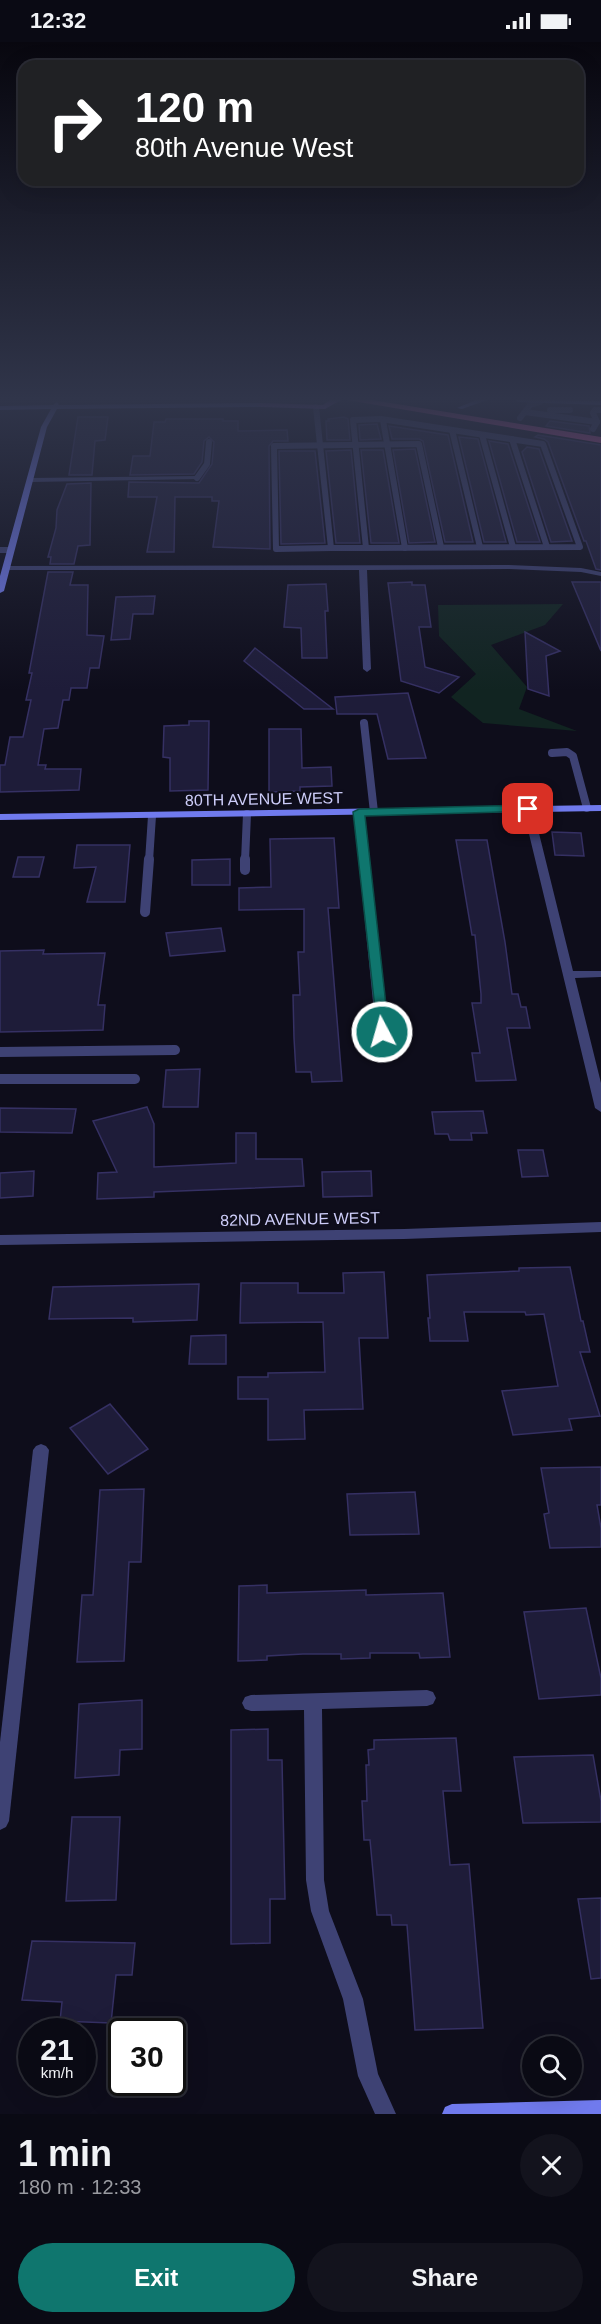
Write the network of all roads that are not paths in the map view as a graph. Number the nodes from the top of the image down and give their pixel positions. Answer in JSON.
{"nodes":[{"id":1,"x":26,"y":497,"type":"edge"},
{"id":2,"x":275,"y":497,"type":"edge"},
{"id":3,"x":325,"y":497,"type":"edge"},
{"id":4,"x":361,"y":497,"type":"edge"},
{"id":5,"x":396,"y":497,"type":"edge"},
{"id":6,"x":430,"y":497,"type":"edge"},
{"id":7,"x":468,"y":497,"type":"edge"},
{"id":8,"x":499,"y":497,"type":"edge"},
{"id":9,"x":531,"y":497,"type":"edge"},
{"id":10,"x":562,"y":497,"type":"edge"},
{"id":11,"x":441,"y":547,"type":"junction"},
{"id":12,"x":480,"y":547,"type":"junction"},
{"id":13,"x":513,"y":547,"type":"junction"},
{"id":14,"x":548,"y":547,"type":"junction"},
{"id":15,"x":331,"y":548,"type":"junction"},
{"id":16,"x":366,"y":548,"type":"junction"},
{"id":17,"x":405,"y":548,"type":"junction"},
{"id":18,"x":0,"y":550,"type":"edge"},
{"id":19,"x":11,"y":550,"type":"junction"},
{"id":20,"x":7,"y":568,"type":"junction"},
{"id":21,"x":363,"y":568,"type":"junction"},
{"id":22,"x":601,"y":574,"type":"edge"},
{"id":23,"x":0,"y":591,"type":"edge"},
{"id":24,"x":367,"y":669,"type":"dead end"},
{"id":25,"x":364,"y":723,"type":"dead end"},
{"id":26,"x":552,"y":753,"type":"dead end"},
{"id":27,"x":587,"y":808,"type":"junction"},
{"id":28,"x":601,"y":808,"type":"edge"},
{"id":29,"x":528,"y":809,"type":"junction"},
{"id":30,"x":359,"y":812,"type":"junction"},
{"id":31,"x":375,"y":812,"type":"junction"},
{"id":32,"x":247,"y":814,"type":"junction"},
{"id":33,"x":152,"y":816,"type":"junction"},
{"id":34,"x":0,"y":817,"type":"edge"},
{"id":35,"x":245,"y":870,"type":"dead end"},
{"id":36,"x":145,"y":912,"type":"dead end"},
{"id":37,"x":601,"y":974,"type":"edge"},
{"id":38,"x":568,"y":975,"type":"junction"},
{"id":39,"x":382,"y":1032,"type":"dead end"},
{"id":40,"x":175,"y":1050,"type":"dead end"},
{"id":41,"x":0,"y":1052,"type":"edge"},
{"id":42,"x":0,"y":1079,"type":"edge"},
{"id":43,"x":135,"y":1079,"type":"dead end"},
{"id":44,"x":601,"y":1108,"type":"edge"},
{"id":45,"x":601,"y":1227,"type":"edge"},
{"id":46,"x":0,"y":1240,"type":"edge"},
{"id":47,"x":41,"y":1450,"type":"dead end"},
{"id":48,"x":427,"y":1698,"type":"dead end"},
{"id":49,"x":313,"y":1702,"type":"junction"},
{"id":50,"x":251,"y":1703,"type":"dead end"},
{"id":51,"x":0,"y":1821,"type":"edge"},
{"id":52,"x":601,"y":2110,"type":"edge"},
{"id":53,"x":386,"y":2114,"type":"edge"},
{"id":54,"x":452,"y":2114,"type":"edge"}],
"edges":[{"from":1,"to":19,"type":"street"},
{"from":2,"to":15,"type":"lane"},
{"from":3,"to":15,"type":"lane"},
{"from":4,"to":16,"type":"lane"},
{"from":5,"to":17,"type":"lane"},
{"from":6,"to":11,"type":"lane"},
{"from":7,"to":12,"type":"lane"},
{"from":8,"to":13,"type":"lane"},
{"from":9,"to":14,"type":"lane"},
{"from":10,"to":14,"type":"lane"},
{"from":11,"to":12,"type":"lane"},
{"from":11,"to":17,"type":"lane"},
{"from":12,"to":13,"type":"lane"},
{"from":13,"to":14,"type":"lane"},
{"from":15,"to":16,"type":"lane"},
{"from":16,"to":17,"type":"lane"},
{"from":18,"to":19,"type":"lane"},
{"from":19,"to":20,"type":"street"},
{"from":20,"to":21,"type":"street"},
{"from":20,"to":23,"type":"street"},
{"from":21,"to":22,"type":"street"},
{"from":21,"to":24,"type":"street"},
{"from":25,"to":31,"type":"lane"},
{"from":26,"to":27,"type":"lane"},
{"from":27,"to":28,"type":"street","name":"80TH AVENUE WEST"},
{"from":27,"to":29,"type":"street","name":"80TH AVENUE WEST"},
{"from":29,"to":31,"type":"street","name":"80TH AVENUE WEST"},
{"from":29,"to":38,"type":"street"},
{"from":30,"to":31,"type":"street","name":"80TH AVENUE WEST"},
{"from":30,"to":32,"type":"street","name":"80TH AVENUE WEST"},
{"from":30,"to":39,"type":"street"},
{"from":32,"to":33,"type":"street","name":"80TH AVENUE WEST"},
{"from":32,"to":35,"type":"lane"},
{"from":33,"to":34,"type":"street","name":"80TH AVENUE WEST"},
{"from":33,"to":36,"type":"lane"},
{"from":37,"to":38,"type":"street"},
{"from":38,"to":44,"type":"street"},
{"from":40,"to":41,"type":"lane"},
{"from":42,"to":43,"type":"lane"},
{"from":45,"to":46,"type":"street","name":"82ND AVENUE WEST"},
{"from":47,"to":51,"type":"street"},
{"from":48,"to":49,"type":"street"},
{"from":49,"to":50,"type":"street"},
{"from":49,"to":53,"type":"street"},
{"from":52,"to":54,"type":"street"}]}
